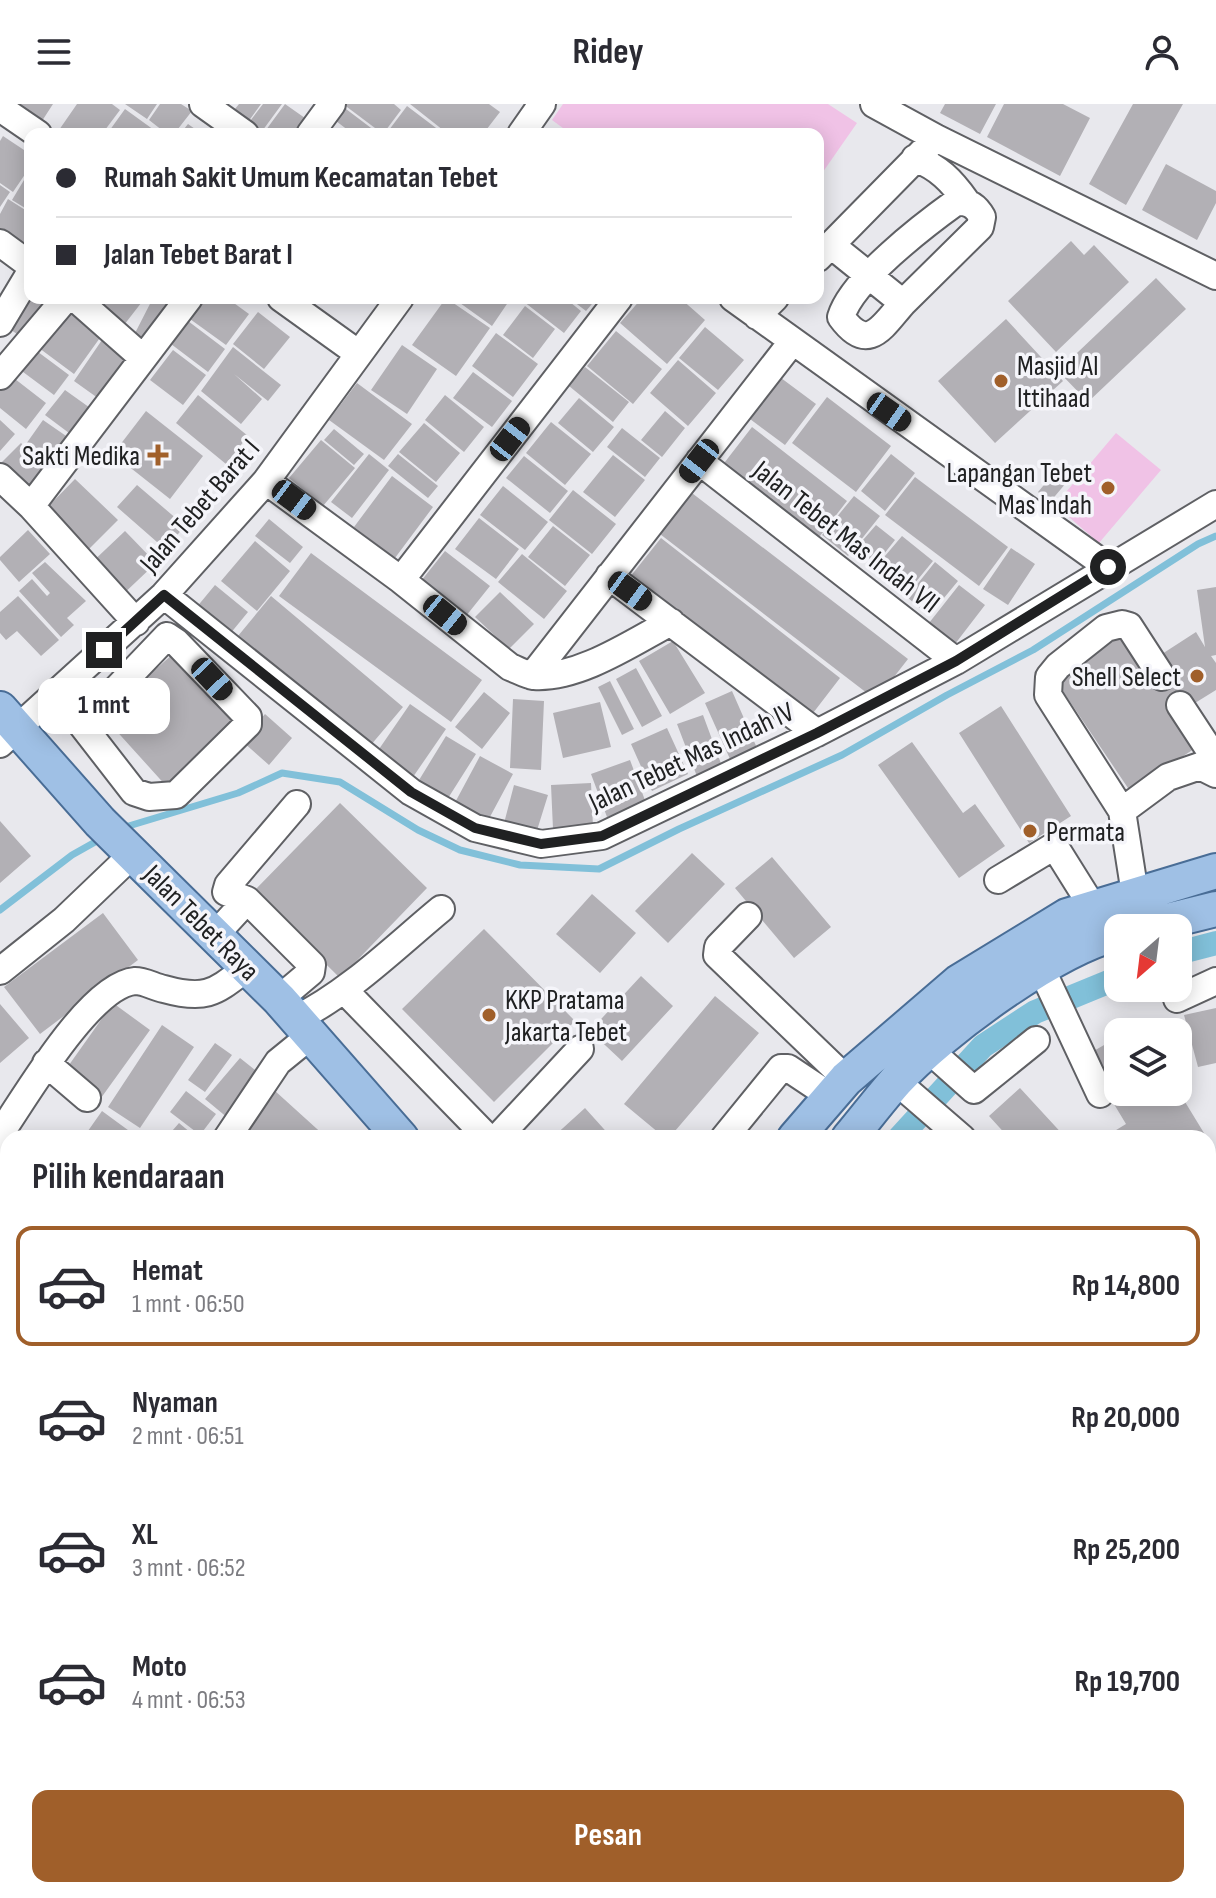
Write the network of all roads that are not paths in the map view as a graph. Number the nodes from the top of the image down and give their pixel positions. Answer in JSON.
{"nodes":[{"id":1,"x":203,"y":104,"type":"edge"},
{"id":2,"x":332,"y":104,"type":"edge"},
{"id":3,"x":542,"y":104,"type":"edge"},
{"id":4,"x":874,"y":104,"type":"edge"},
{"id":5,"x":0,"y":108,"type":"edge"},
{"id":6,"x":901,"y":110,"type":"edge"},
{"id":7,"x":29,"y":128,"type":"edge"},
{"id":8,"x":237,"y":128,"type":"edge"},
{"id":9,"x":314,"y":128,"type":"edge"},
{"id":10,"x":526,"y":128,"type":"edge"},
{"id":11,"x":936,"y":138,"type":"junction"},
{"id":12,"x":915,"y":158,"type":"junction"},
{"id":13,"x":966,"y":201,"type":"junction"},
{"id":14,"x":0,"y":243,"type":"edge"},
{"id":15,"x":825,"y":252,"type":"edge"},
{"id":16,"x":24,"y":261,"type":"edge"},
{"id":17,"x":869,"y":275,"type":"junction"},
{"id":18,"x":1216,"y":276,"type":"edge"},
{"id":19,"x":24,"y":283,"type":"edge"},
{"id":20,"x":903,"y":303,"type":"junction"},
{"id":21,"x":61,"y":304,"type":"edge"},
{"id":22,"x":82,"y":304,"type":"edge"},
{"id":23,"x":184,"y":304,"type":"edge"},
{"id":24,"x":289,"y":304,"type":"edge"},
{"id":25,"x":396,"y":304,"type":"edge"},
{"id":26,"x":614,"y":304,"type":"edge"},
{"id":27,"x":766,"y":307,"type":"edge"},
{"id":28,"x":0,"y":323,"type":"edge"},
{"id":29,"x":792,"y":342,"type":"junction"},
{"id":30,"x":359,"y":354,"type":"junction"},
{"id":31,"x":143,"y":358,"type":"junction"},
{"id":32,"x":0,"y":376,"type":"edge"},
{"id":33,"x":699,"y":461,"type":"junction"},
{"id":34,"x":0,"y":477,"type":"edge"},
{"id":35,"x":266,"y":481,"type":"junction"},
{"id":36,"x":1216,"y":504,"type":"edge"},
{"id":37,"x":31,"y":506,"type":"junction"},
{"id":38,"x":1108,"y":567,"type":"junction"},
{"id":39,"x":609,"y":576,"type":"junction"},
{"id":40,"x":401,"y":580,"type":"junction"},
{"id":41,"x":164,"y":595,"type":"junction"},
{"id":42,"x":136,"y":622,"type":"junction"},
{"id":43,"x":671,"y":622,"type":"junction"},
{"id":44,"x":104,"y":650,"type":"junction"},
{"id":45,"x":956,"y":661,"type":"junction"},
{"id":46,"x":532,"y":676,"type":"junction"},
{"id":47,"x":127,"y":677,"type":"junction"},
{"id":48,"x":1162,"y":677,"type":"dead end"},
{"id":49,"x":1180,"y":705,"type":"dead end"},
{"id":50,"x":6,"y":728,"type":"edge"},
{"id":51,"x":817,"y":733,"type":"junction"},
{"id":52,"x":1216,"y":760,"type":"edge"},
{"id":53,"x":1216,"y":774,"type":"edge"},
{"id":54,"x":297,"y":804,"type":"dead end"},
{"id":55,"x":1122,"y":811,"type":"junction"},
{"id":56,"x":117,"y":839,"type":"junction"},
{"id":57,"x":1216,"y":871,"type":"edge"},
{"id":58,"x":998,"y":880,"type":"dead end"},
{"id":59,"x":1135,"y":894,"type":"junction"},
{"id":60,"x":247,"y":900,"type":"junction"},
{"id":61,"x":441,"y":909,"type":"dead end"},
{"id":62,"x":1216,"y":909,"type":"edge"},
{"id":63,"x":1080,"y":911,"type":"junction"},
{"id":64,"x":1192,"y":915,"type":"edge"},
{"id":65,"x":748,"y":916,"type":"dead end"},
{"id":66,"x":215,"y":935,"type":"junction"},
{"id":67,"x":1104,"y":937,"type":"edge"},
{"id":68,"x":1081,"y":947,"type":"junction"},
{"id":69,"x":248,"y":967,"type":"junction"},
{"id":70,"x":0,"y":971,"type":"edge"},
{"id":71,"x":1216,"y":981,"type":"edge"},
{"id":72,"x":344,"y":990,"type":"junction"},
{"id":73,"x":1052,"y":992,"type":"junction"},
{"id":74,"x":1192,"y":992,"type":"edge"},
{"id":75,"x":295,"y":1018,"type":"junction"},
{"id":76,"x":1036,"y":1040,"type":"dead end"},
{"id":77,"x":580,"y":1049,"type":"dead end"},
{"id":78,"x":928,"y":1049,"type":"junction"},
{"id":79,"x":46,"y":1063,"type":"junction"},
{"id":80,"x":838,"y":1087,"type":"junction"},
{"id":81,"x":906,"y":1089,"type":"junction"},
{"id":82,"x":1100,"y":1094,"type":"dead end"},
{"id":83,"x":87,"y":1098,"type":"dead end"},
{"id":84,"x":3,"y":1130,"type":"edge"},
{"id":85,"x":232,"y":1130,"type":"edge"},
{"id":86,"x":394,"y":1130,"type":"edge"},
{"id":87,"x":480,"y":1130,"type":"edge"},
{"id":88,"x":504,"y":1130,"type":"edge"},
{"id":89,"x":731,"y":1130,"type":"edge"},
{"id":90,"x":802,"y":1130,"type":"edge"},
{"id":91,"x":858,"y":1130,"type":"edge"},
{"id":92,"x":952,"y":1130,"type":"edge"}],
"edges":[{"from":1,"to":8,"type":"street"},
{"from":2,"to":9,"type":"street"},
{"from":3,"to":10,"type":"street"},
{"from":4,"to":6,"type":"street"},
{"from":5,"to":7,"type":"street"},
{"from":6,"to":11,"type":"street"},
{"from":11,"to":12,"type":"street"},
{"from":11,"to":18,"type":"street"},
{"from":12,"to":13,"type":"street"},
{"from":12,"to":15,"type":"street"},
{"from":13,"to":17,"type":"street"},
{"from":13,"to":20,"type":"street"},
{"from":14,"to":16,"type":"street"},
{"from":15,"to":17,"type":"street"},
{"from":17,"to":20,"type":"street"},
{"from":17,"to":20,"type":"street"},
{"from":19,"to":28,"type":"street"},
{"from":21,"to":32,"type":"street"},
{"from":22,"to":31,"type":"street"},
{"from":23,"to":31,"type":"street"},
{"from":24,"to":30,"type":"street"},
{"from":25,"to":30,"type":"street","name":"Jalan Tebet Barat I"},
{"from":26,"to":40,"type":"street"},
{"from":27,"to":29,"type":"street"},
{"from":29,"to":33,"type":"street"},
{"from":29,"to":38,"type":"street"},
{"from":30,"to":35,"type":"street","name":"Jalan Tebet Barat I"},
{"from":31,"to":37,"type":"street"},
{"from":33,"to":39,"type":"street"},
{"from":33,"to":45,"type":"street","name":"Jalan Tebet Mas Indah VII"},
{"from":34,"to":37,"type":"street"},
{"from":35,"to":40,"type":"street"},
{"from":35,"to":41,"type":"street","name":"Jalan Tebet Barat I"},
{"from":36,"to":38,"type":"street","name":"Jalan Tebet Mas Indah IV"},
{"from":37,"to":42,"type":"street"},
{"from":38,"to":45,"type":"street","name":"Jalan Tebet Mas Indah IV"},
{"from":39,"to":43,"type":"street"},
{"from":39,"to":46,"type":"street"},
{"from":40,"to":46,"type":"street"},
{"from":41,"to":42,"type":"street","name":"Jalan Tebet Barat I"},
{"from":41,"to":51,"type":"street","name":"Jalan Tebet Mas Indah IV"},
{"from":42,"to":44,"type":"street","name":"Jalan Tebet Barat I"},
{"from":43,"to":46,"type":"street"},
{"from":43,"to":51,"type":"street"},
{"from":44,"to":47,"type":"street"},
{"from":44,"to":50,"type":"street","name":"Jalan Tebet Barat I"},
{"from":45,"to":51,"type":"street","name":"Jalan Tebet Mas Indah IV"},
{"from":47,"to":47,"type":"street"},
{"from":48,"to":55,"type":"street"},
{"from":49,"to":52,"type":"street"},
{"from":50,"to":56,"type":"main road","name":"Jalan Tebet Raya"},
{"from":53,"to":55,"type":"street"},
{"from":54,"to":60,"type":"street"},
{"from":55,"to":59,"type":"street"},
{"from":56,"to":66,"type":"main road","name":"Jalan Tebet Raya"},
{"from":56,"to":70,"type":"street"},
{"from":57,"to":59,"type":"main road"},
{"from":58,"to":63,"type":"street"},
{"from":59,"to":63,"type":"main road"},
{"from":60,"to":66,"type":"street"},
{"from":60,"to":75,"type":"street"},
{"from":61,"to":72,"type":"street"},
{"from":62,"to":64,"type":"main road"},
{"from":63,"to":68,"type":"main road"},
{"from":63,"to":80,"type":"main road"},
{"from":65,"to":80,"type":"street"},
{"from":66,"to":69,"type":"main road","name":"Jalan Tebet Raya"},
{"from":67,"to":68,"type":"main road"},
{"from":68,"to":73,"type":"main road"},
{"from":69,"to":75,"type":"main road","name":"Jalan Tebet Raya"},
{"from":69,"to":79,"type":"street"},
{"from":71,"to":74,"type":"street"},
{"from":72,"to":75,"type":"street"},
{"from":72,"to":87,"type":"street"},
{"from":73,"to":78,"type":"main road"},
{"from":73,"to":82,"type":"street"},
{"from":75,"to":85,"type":"street"},
{"from":75,"to":86,"type":"main road","name":"Jalan Tebet Raya"},
{"from":76,"to":78,"type":"street"},
{"from":77,"to":88,"type":"street"},
{"from":78,"to":81,"type":"main road"},
{"from":79,"to":83,"type":"street"},
{"from":79,"to":84,"type":"street"},
{"from":80,"to":89,"type":"street"},
{"from":80,"to":90,"type":"main road"},
{"from":81,"to":91,"type":"main road"},
{"from":81,"to":92,"type":"street"}]}
